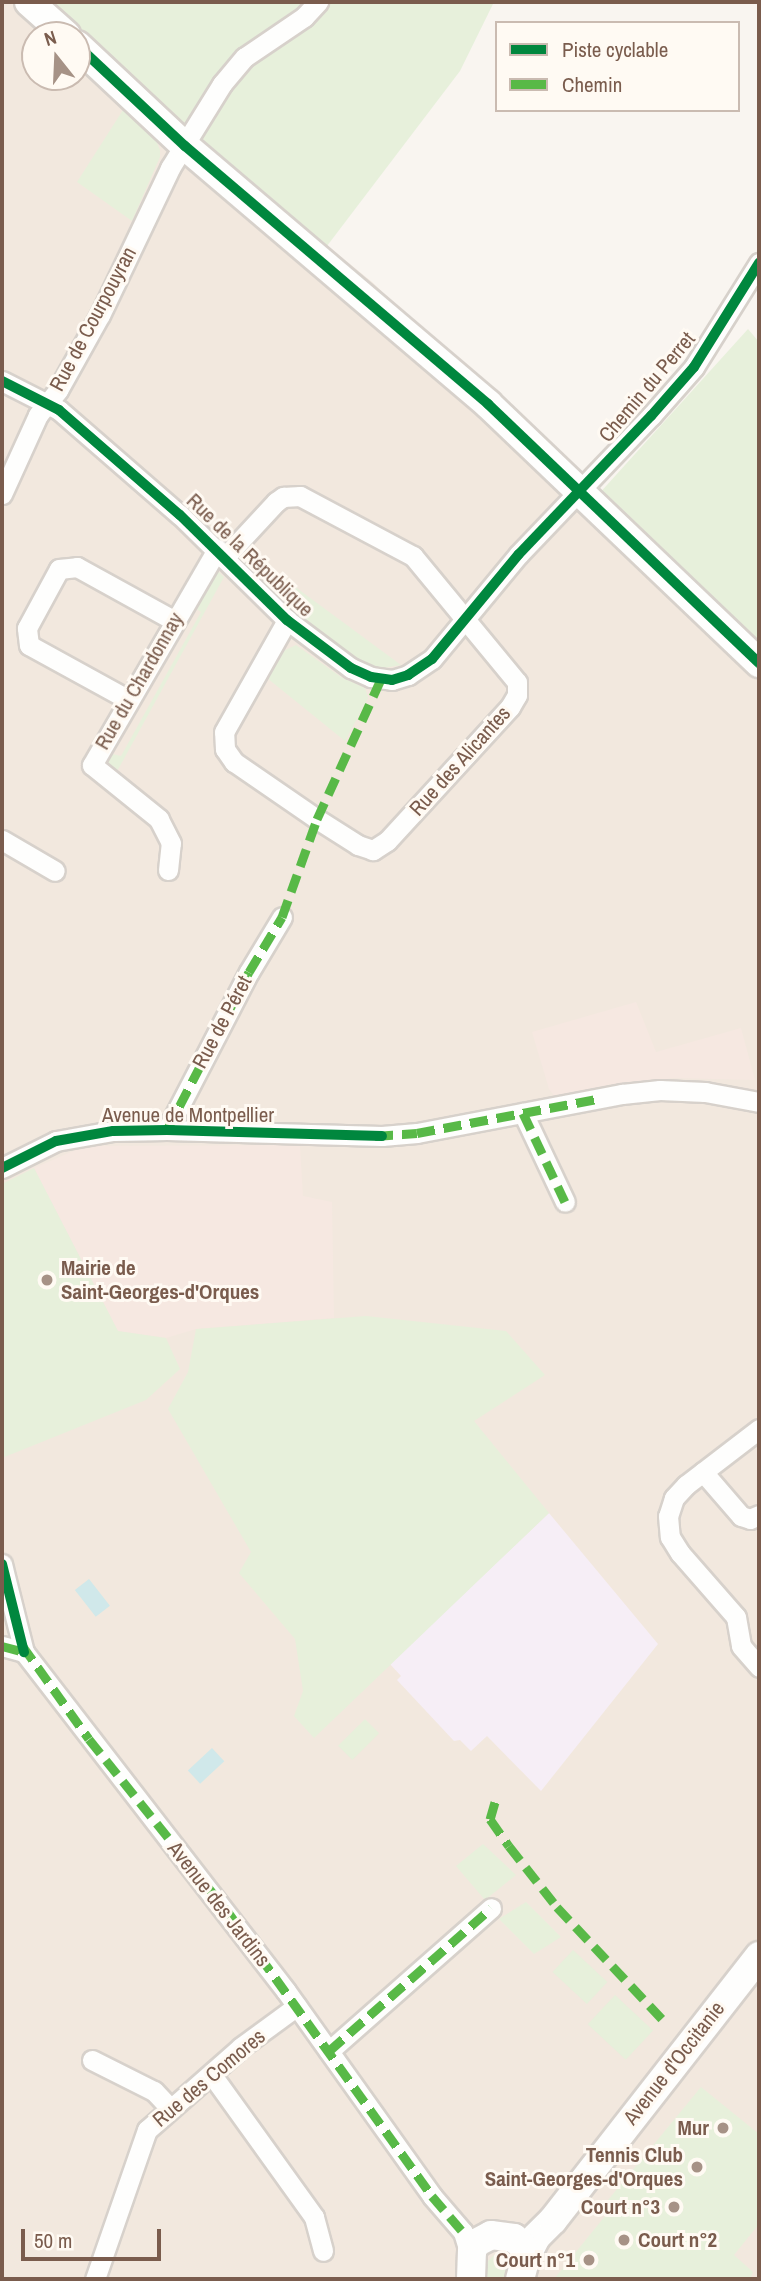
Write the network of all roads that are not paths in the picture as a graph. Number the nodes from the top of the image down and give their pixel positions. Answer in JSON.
{"nodes":[{"id":1,"x":29,"y":2,"type":"edge"},
{"id":2,"x":318,"y":2,"type":"edge"},
{"id":3,"x":50,"y":21,"type":"edge"},
{"id":4,"x":91,"y":58,"type":"edge"},
{"id":5,"x":185,"y":146,"type":"junction"},
{"id":6,"x":759,"y":263,"type":"edge"},
{"id":7,"x":2,"y":381,"type":"edge"},
{"id":8,"x":48,"y":403,"type":"junction"},
{"id":9,"x":577,"y":491,"type":"junction"},
{"id":10,"x":2,"y":494,"type":"edge"},
{"id":11,"x":221,"y":553,"type":"junction"},
{"id":12,"x":467,"y":619,"type":"junction"},
{"id":13,"x":173,"y":620,"type":"junction"},
{"id":14,"x":286,"y":621,"type":"junction"},
{"id":15,"x":759,"y":663,"type":"edge"},
{"id":16,"x":129,"y":700,"type":"junction"},
{"id":17,"x":2,"y":840,"type":"edge"},
{"id":18,"x":168,"y":870,"type":"dead end"},
{"id":19,"x":55,"y":871,"type":"dead end"},
{"id":20,"x":282,"y":917,"type":"dead end"},
{"id":21,"x":759,"y":1102,"type":"edge"},
{"id":22,"x":523,"y":1113,"type":"junction"},
{"id":23,"x":167,"y":1130,"type":"junction"},
{"id":24,"x":2,"y":1168,"type":"edge"},
{"id":25,"x":565,"y":1202,"type":"dead end"},
{"id":26,"x":759,"y":1429,"type":"edge"},
{"id":27,"x":704,"y":1472,"type":"junction"},
{"id":28,"x":759,"y":1516,"type":"edge"},
{"id":29,"x":2,"y":1564,"type":"edge"},
{"id":30,"x":2,"y":1646,"type":"edge"},
{"id":31,"x":24,"y":1652,"type":"junction"},
{"id":32,"x":759,"y":1667,"type":"edge"},
{"id":33,"x":491,"y":1908,"type":"dead end"},
{"id":34,"x":759,"y":1956,"type":"edge"},
{"id":35,"x":296,"y":2006,"type":"junction"},
{"id":36,"x":329,"y":2051,"type":"junction"},
{"id":37,"x":92,"y":2060,"type":"dead end"},
{"id":38,"x":212,"y":2075,"type":"junction"},
{"id":39,"x":170,"y":2108,"type":"junction"},
{"id":40,"x":323,"y":2251,"type":"dead end"},
{"id":41,"x":472,"y":2252,"type":"edge"},
{"id":42,"x":523,"y":2261,"type":"edge"},
{"id":43,"x":95,"y":2279,"type":"edge"}],
"edges":[{"from":1,"to":3,"type":"street"},
{"from":2,"to":5,"type":"street","name":"Rue de Courpouyran"},
{"from":4,"to":5,"type":"street"},
{"from":5,"to":8,"type":"street","name":"Rue de Courpouyran"},
{"from":5,"to":9,"type":"street"},
{"from":6,"to":9,"type":"street","name":"Chemin du Perret"},
{"from":7,"to":8,"type":"street","name":"Rue de la République"},
{"from":8,"to":10,"type":"street","name":"Rue de Courpouyran"},
{"from":8,"to":11,"type":"street","name":"Rue de la République"},
{"from":9,"to":12,"type":"street","name":"Rue de la République"},
{"from":9,"to":15,"type":"street"},
{"from":11,"to":12,"type":"street","name":"Rue des Alicantes"},
{"from":11,"to":13,"type":"street","name":"Rue du Chardonnay"},
{"from":11,"to":14,"type":"street","name":"Rue de la République"},
{"from":12,"to":14,"type":"street","name":"Rue de la République"},
{"from":12,"to":14,"type":"street","name":"Rue des Alicantes"},
{"from":13,"to":16,"type":"street","name":"Rue du Chardonnay"},
{"from":13,"to":16,"type":"street"},
{"from":16,"to":18,"type":"street","name":"Rue du Chardonnay"},
{"from":17,"to":19,"type":"street"},
{"from":20,"to":23,"type":"street","name":"Rue de Péret"},
{"from":21,"to":22,"type":"street","name":"Avenue de Montpellier"},
{"from":22,"to":23,"type":"street","name":"Avenue de Montpellier"},
{"from":22,"to":25,"type":"street"},
{"from":23,"to":24,"type":"street","name":"Avenue de Montpellier"},
{"from":26,"to":27,"type":"street"},
{"from":27,"to":28,"type":"street"},
{"from":27,"to":32,"type":"street"},
{"from":29,"to":31,"type":"street","name":"Avenue des Jardins"},
{"from":30,"to":31,"type":"street"},
{"from":31,"to":35,"type":"street","name":"Avenue des Jardins"},
{"from":33,"to":36,"type":"street"},
{"from":34,"to":42,"type":"street","name":"Avenue d'Occitanie"},
{"from":35,"to":36,"type":"street","name":"Avenue des Jardins"},
{"from":35,"to":38,"type":"street","name":"Rue des Comores"},
{"from":36,"to":41,"type":"street","name":"Avenue des Jardins"},
{"from":37,"to":39,"type":"street"},
{"from":38,"to":39,"type":"street","name":"Rue des Comores"},
{"from":38,"to":40,"type":"street"},
{"from":39,"to":43,"type":"street","name":"Rue des Comores"},
{"from":41,"to":42,"type":"street"}]}
